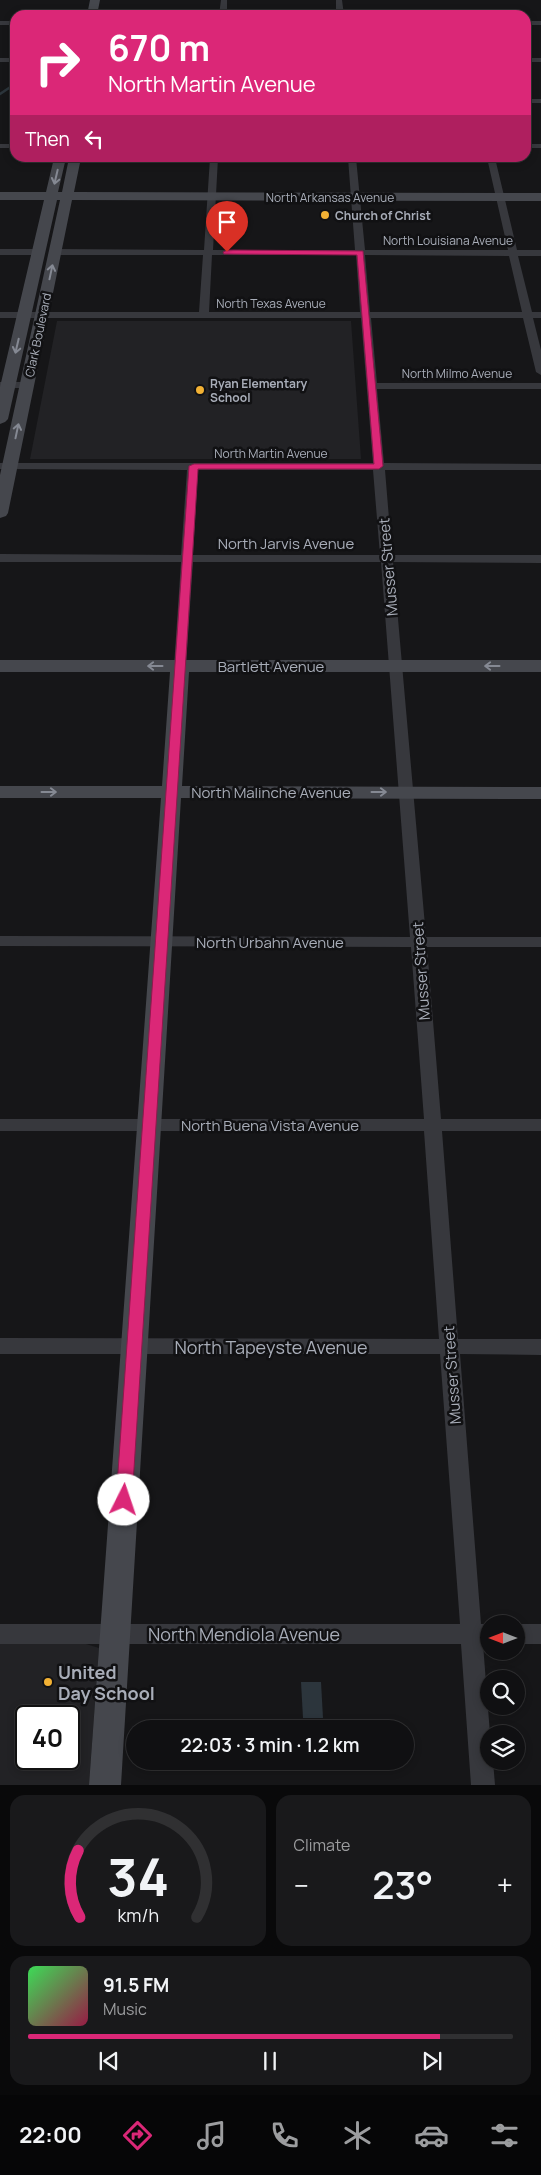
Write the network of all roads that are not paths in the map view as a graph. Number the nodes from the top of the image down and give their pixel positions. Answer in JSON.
{"nodes":[{"id":1,"x":59,"y":162,"type":"edge"},
{"id":2,"x":75,"y":162,"type":"edge"},
{"id":3,"x":214,"y":162,"type":"edge"},
{"id":4,"x":352,"y":162,"type":"edge"},
{"id":5,"x":492,"y":162,"type":"edge"},
{"id":6,"x":0,"y":196,"type":"edge"},
{"id":7,"x":51,"y":196,"type":"junction"},
{"id":8,"x":67,"y":196,"type":"junction"},
{"id":9,"x":211,"y":197,"type":"junction"},
{"id":10,"x":356,"y":197,"type":"junction"},
{"id":11,"x":500,"y":197,"type":"junction"},
{"id":12,"x":541,"y":197,"type":"edge"},
{"id":13,"x":0,"y":252,"type":"edge"},
{"id":14,"x":38,"y":252,"type":"junction"},
{"id":15,"x":55,"y":252,"type":"junction"},
{"id":16,"x":208,"y":252,"type":"junction"},
{"id":17,"x":361,"y":252,"type":"junction"},
{"id":18,"x":513,"y":253,"type":"junction"},
{"id":19,"x":541,"y":253,"type":"edge"},
{"id":20,"x":0,"y":315,"type":"edge"},
{"id":21,"x":24,"y":315,"type":"junction"},
{"id":22,"x":42,"y":315,"type":"junction"},
{"id":23,"x":204,"y":315,"type":"junction"},
{"id":24,"x":366,"y":315,"type":"junction"},
{"id":25,"x":528,"y":315,"type":"junction"},
{"id":26,"x":541,"y":315,"type":"edge"},
{"id":27,"x":541,"y":372,"type":"edge"},
{"id":28,"x":4,"y":385,"type":"edge"},
{"id":29,"x":27,"y":386,"type":"junction"},
{"id":30,"x":372,"y":386,"type":"junction"},
{"id":31,"x":541,"y":386,"type":"edge"},
{"id":32,"x":0,"y":419,"type":"edge"},
{"id":33,"x":5,"y":466,"type":"edge"},
{"id":34,"x":194,"y":466,"type":"junction"},
{"id":35,"x":379,"y":466,"type":"junction"},
{"id":36,"x":541,"y":466,"type":"edge"},
{"id":37,"x":0,"y":513,"type":"edge"},
{"id":38,"x":0,"y":558,"type":"edge"},
{"id":39,"x":187,"y":559,"type":"junction"},
{"id":40,"x":387,"y":559,"type":"junction"},
{"id":41,"x":541,"y":559,"type":"edge"},
{"id":42,"x":0,"y":666,"type":"edge"},
{"id":43,"x":180,"y":666,"type":"junction"},
{"id":44,"x":396,"y":666,"type":"junction"},
{"id":45,"x":541,"y":666,"type":"edge"},
{"id":46,"x":0,"y":792,"type":"edge"},
{"id":47,"x":173,"y":792,"type":"junction"},
{"id":48,"x":407,"y":792,"type":"junction"},
{"id":49,"x":541,"y":792,"type":"edge"},
{"id":50,"x":0,"y":942,"type":"edge"},
{"id":51,"x":163,"y":942,"type":"junction"},
{"id":52,"x":419,"y":942,"type":"junction"},
{"id":53,"x":541,"y":942,"type":"edge"},
{"id":54,"x":0,"y":1125,"type":"edge"},
{"id":55,"x":150,"y":1125,"type":"junction"},
{"id":56,"x":433,"y":1125,"type":"junction"},
{"id":57,"x":541,"y":1125,"type":"edge"},
{"id":58,"x":0,"y":1346,"type":"edge"},
{"id":59,"x":135,"y":1346,"type":"junction"},
{"id":60,"x":449,"y":1347,"type":"junction"},
{"id":61,"x":541,"y":1347,"type":"edge"},
{"id":62,"x":0,"y":1634,"type":"edge"},
{"id":63,"x":115,"y":1634,"type":"junction"},
{"id":64,"x":480,"y":1634,"type":"edge"},
{"id":65,"x":525,"y":1634,"type":"edge"},
{"id":66,"x":541,"y":1634,"type":"edge"},
{"id":67,"x":481,"y":1660,"type":"edge"},
{"id":68,"x":105,"y":1785,"type":"edge"},
{"id":69,"x":483,"y":1785,"type":"edge"}],
"edges":[{"from":1,"to":7,"type":"main road","name":"Clark Boulevard","one_way":true},
{"from":2,"to":8,"type":"main road","name":"Clark Boulevard"},
{"from":3,"to":9,"type":"street"},
{"from":4,"to":10,"type":"street","name":"Musser Street"},
{"from":5,"to":11,"type":"street"},
{"from":6,"to":7,"type":"main road","name":"North Arkansas Avenue"},
{"from":7,"to":8,"type":"main road","name":"North Arkansas Avenue"},
{"from":7,"to":14,"type":"main road","name":"Clark Boulevard"},
{"from":8,"to":9,"type":"main road","name":"North Arkansas Avenue"},
{"from":8,"to":15,"type":"main road","name":"Clark Boulevard"},
{"from":9,"to":10,"type":"main road","name":"North Arkansas Avenue"},
{"from":9,"to":16,"type":"street"},
{"from":10,"to":11,"type":"main road","name":"North Arkansas Avenue"},
{"from":10,"to":17,"type":"street","name":"Musser Street"},
{"from":11,"to":12,"type":"main road","name":"North Arkansas Avenue"},
{"from":11,"to":18,"type":"street"},
{"from":13,"to":14,"type":"street"},
{"from":14,"to":21,"type":"main road","name":"Clark Boulevard"},
{"from":15,"to":16,"type":"street","name":"North Louisiana Avenue"},
{"from":22,"to":15,"type":"main road","name":"Clark Boulevard","one_way":true},
{"from":16,"to":17,"type":"street","name":"North Louisiana Avenue"},
{"from":16,"to":23,"type":"street"},
{"from":17,"to":18,"type":"street","name":"North Louisiana Avenue"},
{"from":17,"to":24,"type":"street","name":"Musser Street"},
{"from":18,"to":19,"type":"street","name":"North Louisiana Avenue"},
{"from":18,"to":25,"type":"street"},
{"from":20,"to":21,"type":"street","name":"North Texas Avenue"},
{"from":21,"to":22,"type":"street","name":"North Texas Avenue"},
{"from":21,"to":28,"type":"main road","name":"Clark Boulevard","one_way":true},
{"from":22,"to":23,"type":"street","name":"North Texas Avenue"},
{"from":22,"to":29,"type":"main road","name":"Clark Boulevard"},
{"from":23,"to":24,"type":"street","name":"North Texas Avenue"},
{"from":24,"to":25,"type":"street","name":"North Texas Avenue"},
{"from":24,"to":30,"type":"street","name":"Musser Street"},
{"from":25,"to":26,"type":"street","name":"North Texas Avenue"},
{"from":25,"to":27,"type":"street"},
{"from":28,"to":29,"type":"street"},
{"from":28,"to":32,"type":"main road","name":"Clark Boulevard"},
{"from":33,"to":29,"type":"main road","name":"Clark Boulevard","one_way":true},
{"from":30,"to":31,"type":"street","name":"North Milmo Avenue"},
{"from":30,"to":35,"type":"street","name":"Musser Street"},
{"from":33,"to":34,"type":"street","name":"North Martin Avenue"},
{"from":33,"to":37,"type":"main road","name":"Clark Boulevard"},
{"from":34,"to":35,"type":"street","name":"North Martin Avenue"},
{"from":34,"to":39,"type":"street"},
{"from":35,"to":36,"type":"street","name":"North Martin Avenue"},
{"from":35,"to":40,"type":"street","name":"Musser Street"},
{"from":38,"to":39,"type":"street","name":"North Jarvis Avenue"},
{"from":39,"to":40,"type":"street","name":"North Jarvis Avenue"},
{"from":39,"to":43,"type":"street"},
{"from":40,"to":41,"type":"street","name":"North Jarvis Avenue"},
{"from":40,"to":44,"type":"street","name":"Musser Street"},
{"from":43,"to":42,"type":"main road","name":"Bartlett Avenue","one_way":true},
{"from":43,"to":44,"type":"main road","name":"Bartlett Avenue"},
{"from":43,"to":47,"type":"main road"},
{"from":45,"to":44,"type":"main road","name":"Bartlett Avenue","one_way":true},
{"from":44,"to":48,"type":"street","name":"Musser Street"},
{"from":46,"to":47,"type":"main road","name":"North Malinche Avenue","one_way":true},
{"from":47,"to":48,"type":"main road","name":"North Malinche Avenue","one_way":true},
{"from":47,"to":51,"type":"main road"},
{"from":48,"to":49,"type":"main road","name":"North Malinche Avenue"},
{"from":48,"to":52,"type":"street","name":"Musser Street"},
{"from":50,"to":51,"type":"street","name":"North Urbahn Avenue"},
{"from":51,"to":52,"type":"street","name":"North Urbahn Avenue"},
{"from":51,"to":55,"type":"main road"},
{"from":52,"to":53,"type":"street","name":"North Urbahn Avenue"},
{"from":52,"to":56,"type":"street","name":"Musser Street"},
{"from":54,"to":55,"type":"street","name":"North Buena Vista Avenue"},
{"from":55,"to":56,"type":"street","name":"North Buena Vista Avenue"},
{"from":55,"to":59,"type":"main road"},
{"from":56,"to":57,"type":"street","name":"North Buena Vista Avenue"},
{"from":56,"to":60,"type":"street","name":"Musser Street"},
{"from":58,"to":59,"type":"street","name":"North Tapeyste Avenue"},
{"from":59,"to":60,"type":"street","name":"North Tapeyste Avenue"},
{"from":59,"to":63,"type":"main road"},
{"from":60,"to":61,"type":"street","name":"North Tapeyste Avenue"},
{"from":60,"to":64,"type":"street","name":"Musser Street"},
{"from":62,"to":63,"type":"street","name":"North Mendiola Avenue"},
{"from":63,"to":64,"type":"street","name":"North Mendiola Avenue"},
{"from":63,"to":68,"type":"main road"},
{"from":65,"to":66,"type":"street"},
{"from":67,"to":69,"type":"street","name":"Musser Street"}]}
